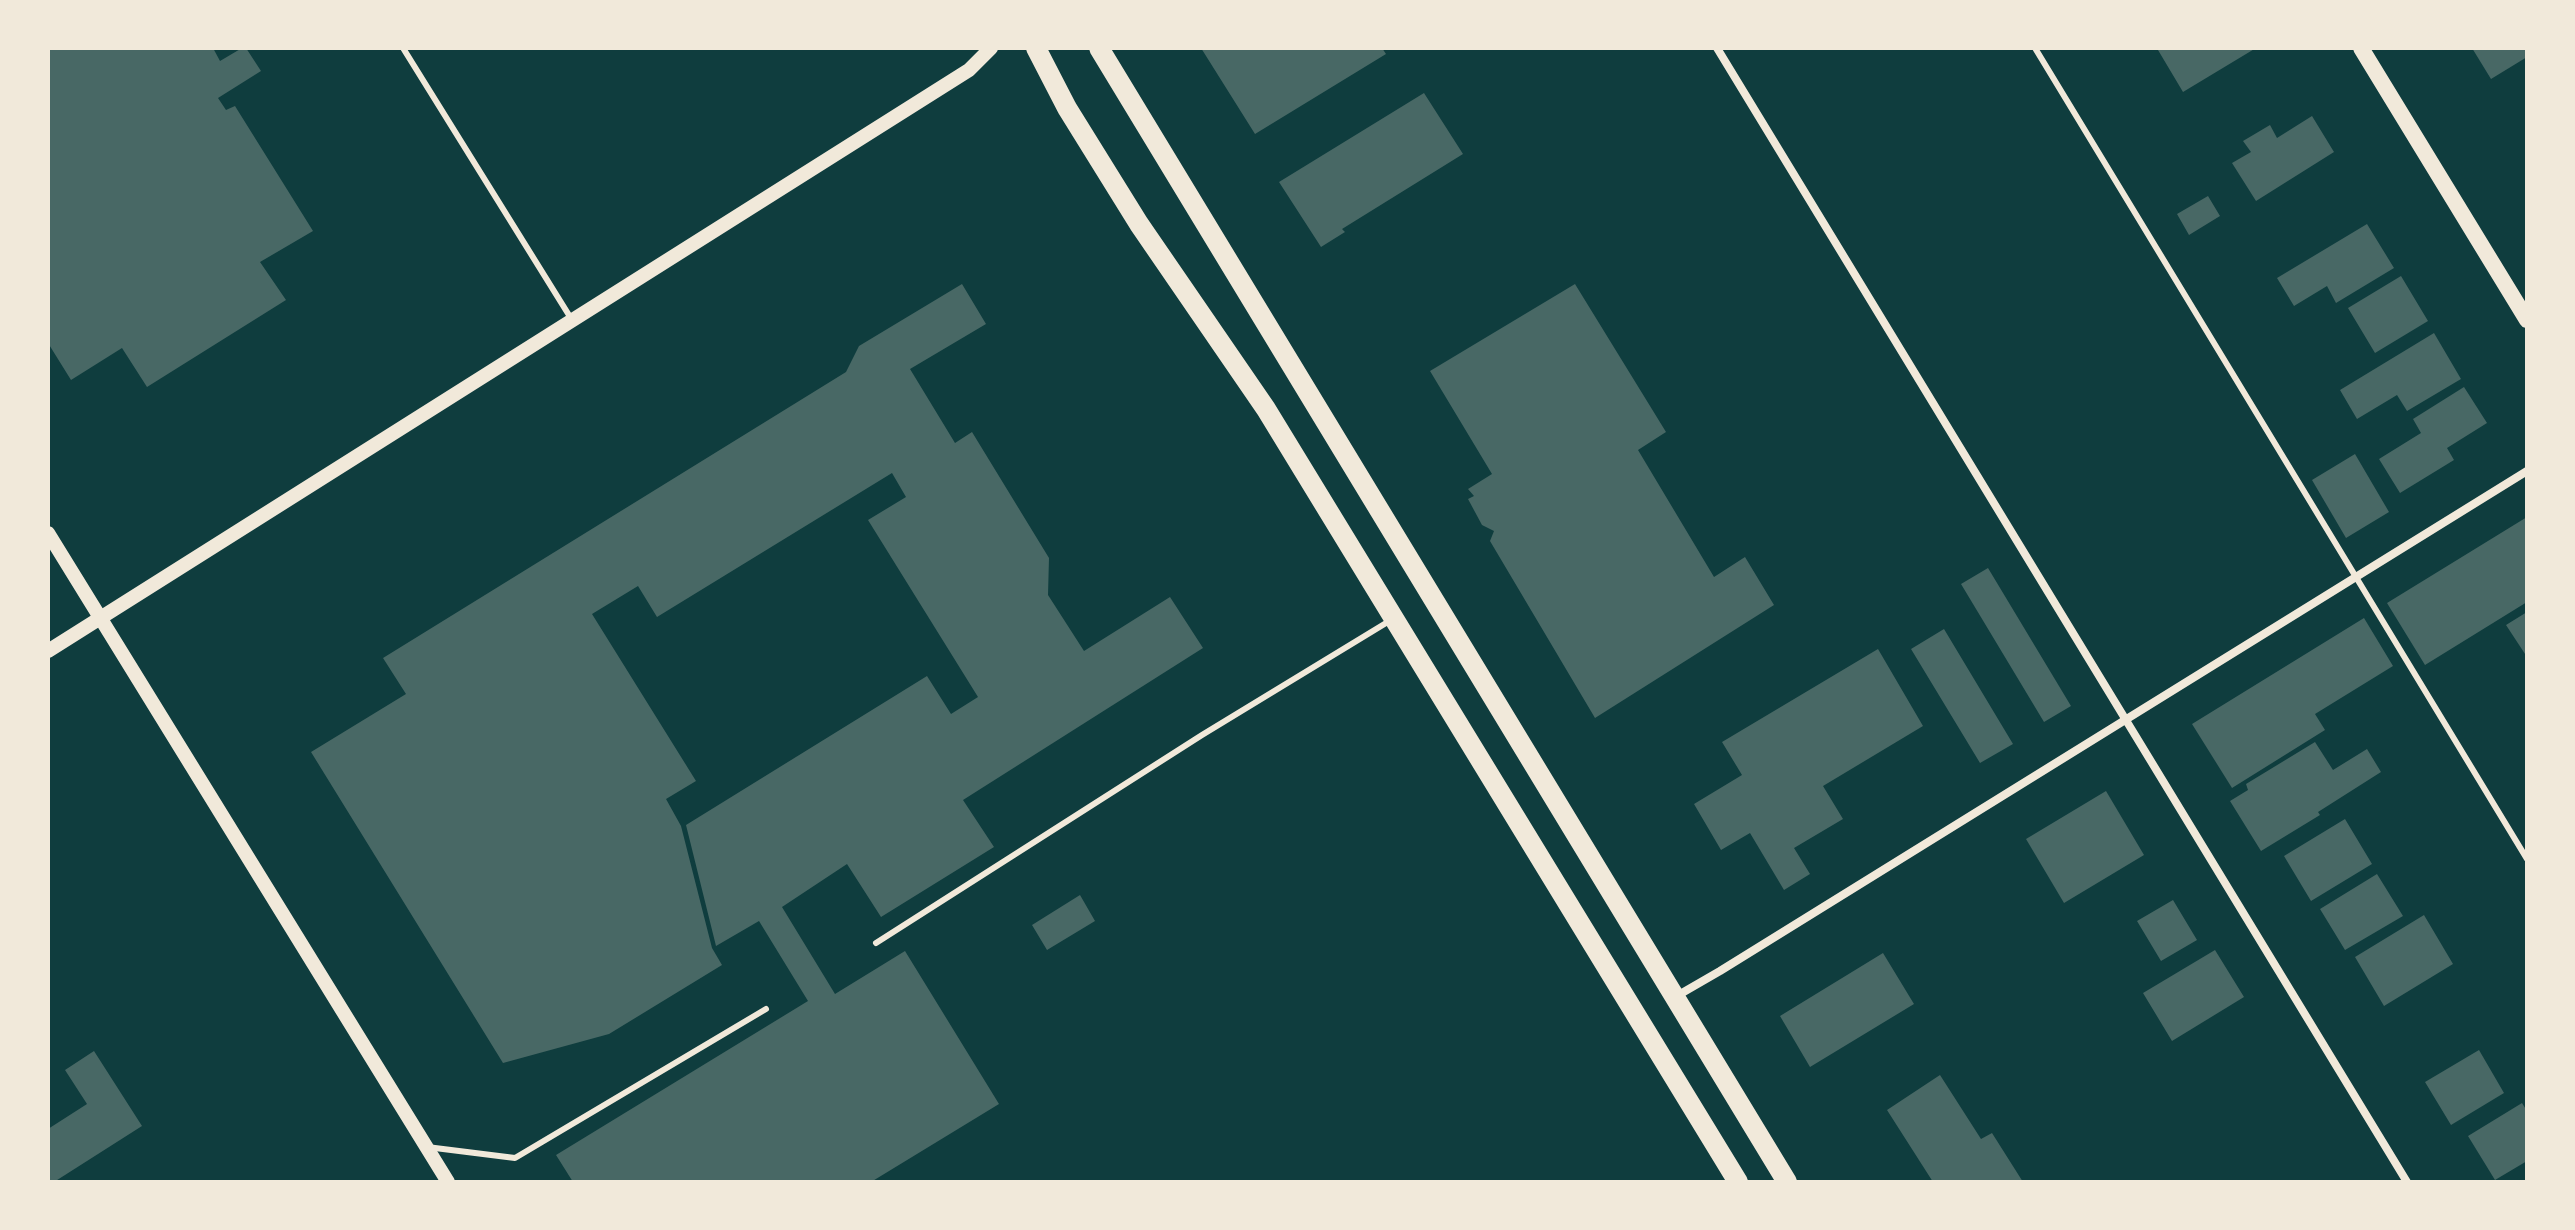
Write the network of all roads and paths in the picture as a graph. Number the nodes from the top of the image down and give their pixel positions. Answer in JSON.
{"nodes":[{"id":1,"x":403,"y":48,"type":"edge"},
{"id":2,"x":991,"y":48,"type":"edge"},
{"id":3,"x":1036,"y":48,"type":"edge"},
{"id":4,"x":1099,"y":48,"type":"edge"},
{"id":5,"x":1717,"y":48,"type":"edge"},
{"id":6,"x":2035,"y":48,"type":"edge"},
{"id":7,"x":2361,"y":48,"type":"edge"},
{"id":8,"x":572,"y":320,"type":"junction"},
{"id":9,"x":2527,"y":320,"type":"edge"},
{"id":10,"x":2527,"y":471,"type":"edge"},
{"id":11,"x":48,"y":533,"type":"edge"},
{"id":12,"x":2354,"y":578,"type":"junction"},
{"id":13,"x":100,"y":618,"type":"junction"},
{"id":14,"x":1394,"y":618,"type":"junction"},
{"id":15,"x":48,"y":651,"type":"edge"},
{"id":16,"x":2125,"y":721,"type":"junction"},
{"id":17,"x":2527,"y":859,"type":"edge"},
{"id":18,"x":876,"y":943,"type":"dead end"},
{"id":19,"x":1675,"y":998,"type":"junction"},
{"id":20,"x":766,"y":1009,"type":"dead end"},
{"id":21,"x":427,"y":1147,"type":"junction"},
{"id":22,"x":448,"y":1182,"type":"edge"},
{"id":23,"x":1738,"y":1182,"type":"edge"},
{"id":24,"x":1787,"y":1182,"type":"edge"},
{"id":25,"x":2407,"y":1182,"type":"edge"}],
"edges":[{"from":1,"to":8,"type":"lane"},
{"from":2,"to":8,"type":"street"},
{"from":3,"to":14,"type":"main road"},
{"from":4,"to":19,"type":"main road"},
{"from":5,"to":16,"type":"street"},
{"from":6,"to":12,"type":"lane"},
{"from":7,"to":9,"type":"main road"},
{"from":8,"to":13,"type":"street"},
{"from":10,"to":12,"type":"street"},
{"from":11,"to":13,"type":"street"},
{"from":12,"to":16,"type":"street"},
{"from":12,"to":17,"type":"lane"},
{"from":13,"to":15,"type":"street"},
{"from":13,"to":21,"type":"street"},
{"from":14,"to":18,"type":"lane"},
{"from":14,"to":23,"type":"main road"},
{"from":16,"to":19,"type":"street"},
{"from":16,"to":25,"type":"street"},
{"from":19,"to":24,"type":"main road"},
{"from":20,"to":21,"type":"lane"},
{"from":21,"to":22,"type":"street"}]}
